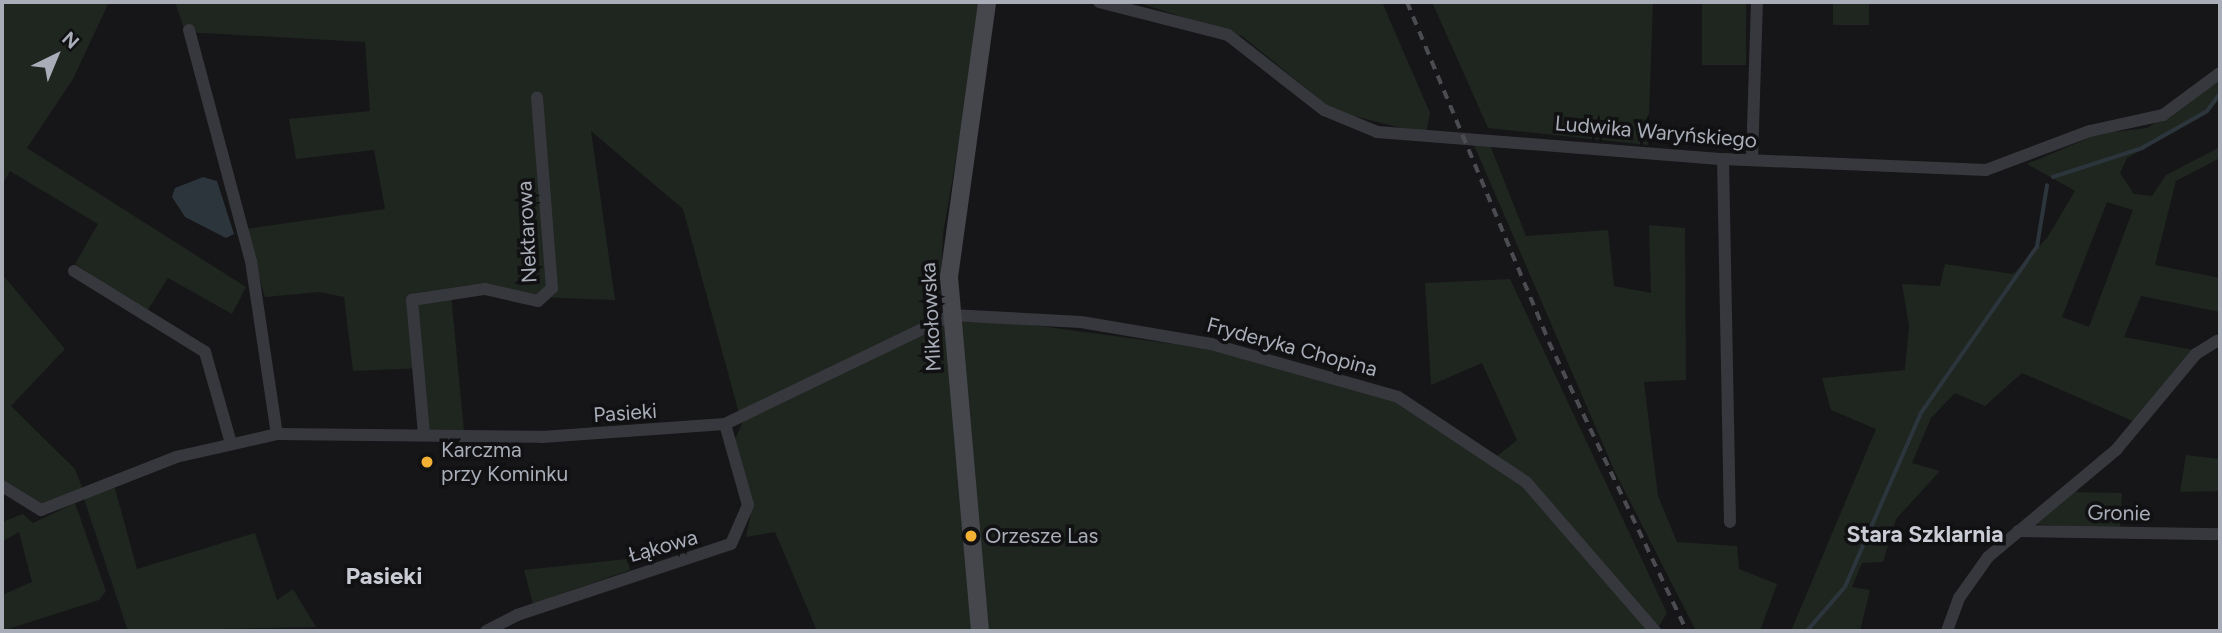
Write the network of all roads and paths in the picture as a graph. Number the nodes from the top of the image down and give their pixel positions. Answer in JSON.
{"nodes":[{"id":1,"x":988,"y":2,"type":"edge"},
{"id":2,"x":1099,"y":2,"type":"edge"},
{"id":3,"x":1757,"y":2,"type":"edge"},
{"id":4,"x":189,"y":30,"type":"dead end"},
{"id":5,"x":2220,"y":73,"type":"edge"},
{"id":6,"x":537,"y":98,"type":"dead end"},
{"id":7,"x":1723,"y":159,"type":"junction"},
{"id":8,"x":1752,"y":160,"type":"junction"},
{"id":9,"x":74,"y":271,"type":"dead end"},
{"id":10,"x":950,"y":315,"type":"junction"},
{"id":11,"x":2219,"y":338,"type":"edge"},
{"id":12,"x":725,"y":424,"type":"junction"},
{"id":13,"x":277,"y":434,"type":"junction"},
{"id":14,"x":424,"y":434,"type":"junction"},
{"id":15,"x":231,"y":443,"type":"junction"},
{"id":16,"x":2,"y":486,"type":"edge"},
{"id":17,"x":1730,"y":522,"type":"dead end"},
{"id":18,"x":2018,"y":531,"type":"junction"},
{"id":19,"x":2220,"y":534,"type":"edge"},
{"id":20,"x":486,"y":631,"type":"edge"},
{"id":21,"x":979,"y":631,"type":"edge"},
{"id":22,"x":1655,"y":631,"type":"edge"},
{"id":23,"x":1947,"y":631,"type":"edge"}],
"edges":[{"from":1,"to":10,"type":"main road","name":"Mikołowska"},
{"from":2,"to":7,"type":"street","name":"Ludwika Waryńskiego"},
{"from":3,"to":8,"type":"street"},
{"from":4,"to":13,"type":"street"},
{"from":5,"to":8,"type":"street","name":"Ludwika Waryńskiego"},
{"from":6,"to":14,"type":"street","name":"Nektarowa"},
{"from":7,"to":8,"type":"street","name":"Ludwika Waryńskiego"},
{"from":7,"to":17,"type":"street"},
{"from":9,"to":15,"type":"street"},
{"from":10,"to":12,"type":"street","name":"Pasieki"},
{"from":10,"to":21,"type":"main road","name":"Mikołowska"},
{"from":10,"to":22,"type":"street","name":"Fryderyka Chopina"},
{"from":11,"to":18,"type":"street"},
{"from":12,"to":14,"type":"street","name":"Pasieki"},
{"from":12,"to":20,"type":"street","name":"Łąkowa"},
{"from":13,"to":14,"type":"street","name":"Pasieki"},
{"from":13,"to":15,"type":"street","name":"Pasieki"},
{"from":15,"to":16,"type":"street","name":"Pasieki"},
{"from":18,"to":19,"type":"street","name":"Gronie"},
{"from":18,"to":23,"type":"street"}]}
